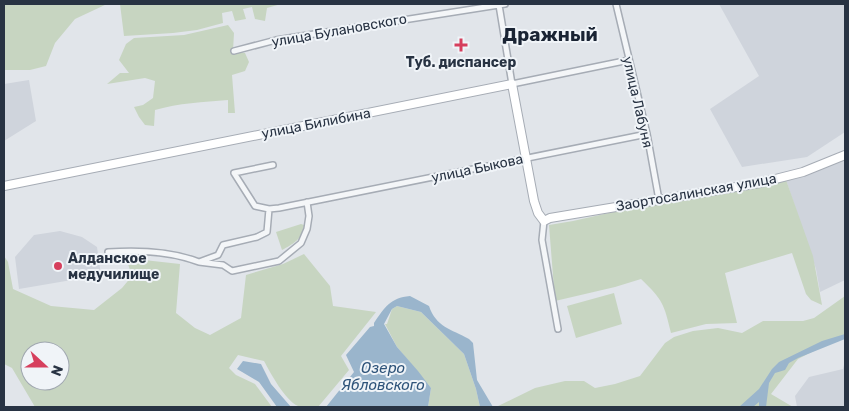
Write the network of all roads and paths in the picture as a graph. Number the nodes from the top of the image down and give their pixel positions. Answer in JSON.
{"nodes":[{"id":1,"x":502,"y":4,"type":"edge"},
{"id":2,"x":616,"y":4,"type":"edge"},
{"id":3,"x":234,"y":51,"type":"dead end"},
{"id":4,"x":629,"y":60,"type":"junction"},
{"id":5,"x":512,"y":84,"type":"junction"},
{"id":6,"x":647,"y":134,"type":"junction"},
{"id":7,"x":845,"y":155,"type":"edge"},
{"id":8,"x":526,"y":158,"type":"junction"},
{"id":9,"x":273,"y":164,"type":"dead end"},
{"id":10,"x":4,"y":186,"type":"edge"},
{"id":11,"x":659,"y":200,"type":"junction"},
{"id":12,"x":307,"y":202,"type":"junction"},
{"id":13,"x":269,"y":209,"type":"junction"},
{"id":14,"x":544,"y":220,"type":"junction"},
{"id":15,"x":108,"y":252,"type":"dead end"},
{"id":16,"x":199,"y":262,"type":"junction"},
{"id":17,"x":558,"y":329,"type":"dead end"}],
"edges":[{"from":1,"to":3,"type":"street","name":"улица Булановского"},
{"from":1,"to":5,"type":"street"},
{"from":2,"to":4,"type":"street","name":"улица Лабуня"},
{"from":4,"to":5,"type":"street","name":"улица Билибина"},
{"from":4,"to":6,"type":"street","name":"улица Лабуня"},
{"from":5,"to":8,"type":"street"},
{"from":5,"to":10,"type":"street","name":"улица Билибина"},
{"from":6,"to":8,"type":"street","name":"улица Быкова"},
{"from":6,"to":11,"type":"street","name":"улица Лабуня"},
{"from":7,"to":11,"type":"street","name":"Заортосалинская улица"},
{"from":8,"to":12,"type":"street","name":"улица Быкова"},
{"from":8,"to":14,"type":"street"},
{"from":9,"to":13,"type":"street"},
{"from":11,"to":14,"type":"street","name":"Заортосалинская улица"},
{"from":12,"to":13,"type":"street","name":"улица Быкова"},
{"from":12,"to":16,"type":"street"},
{"from":13,"to":16,"type":"street"},
{"from":14,"to":17,"type":"street"},
{"from":15,"to":16,"type":"street"}]}
